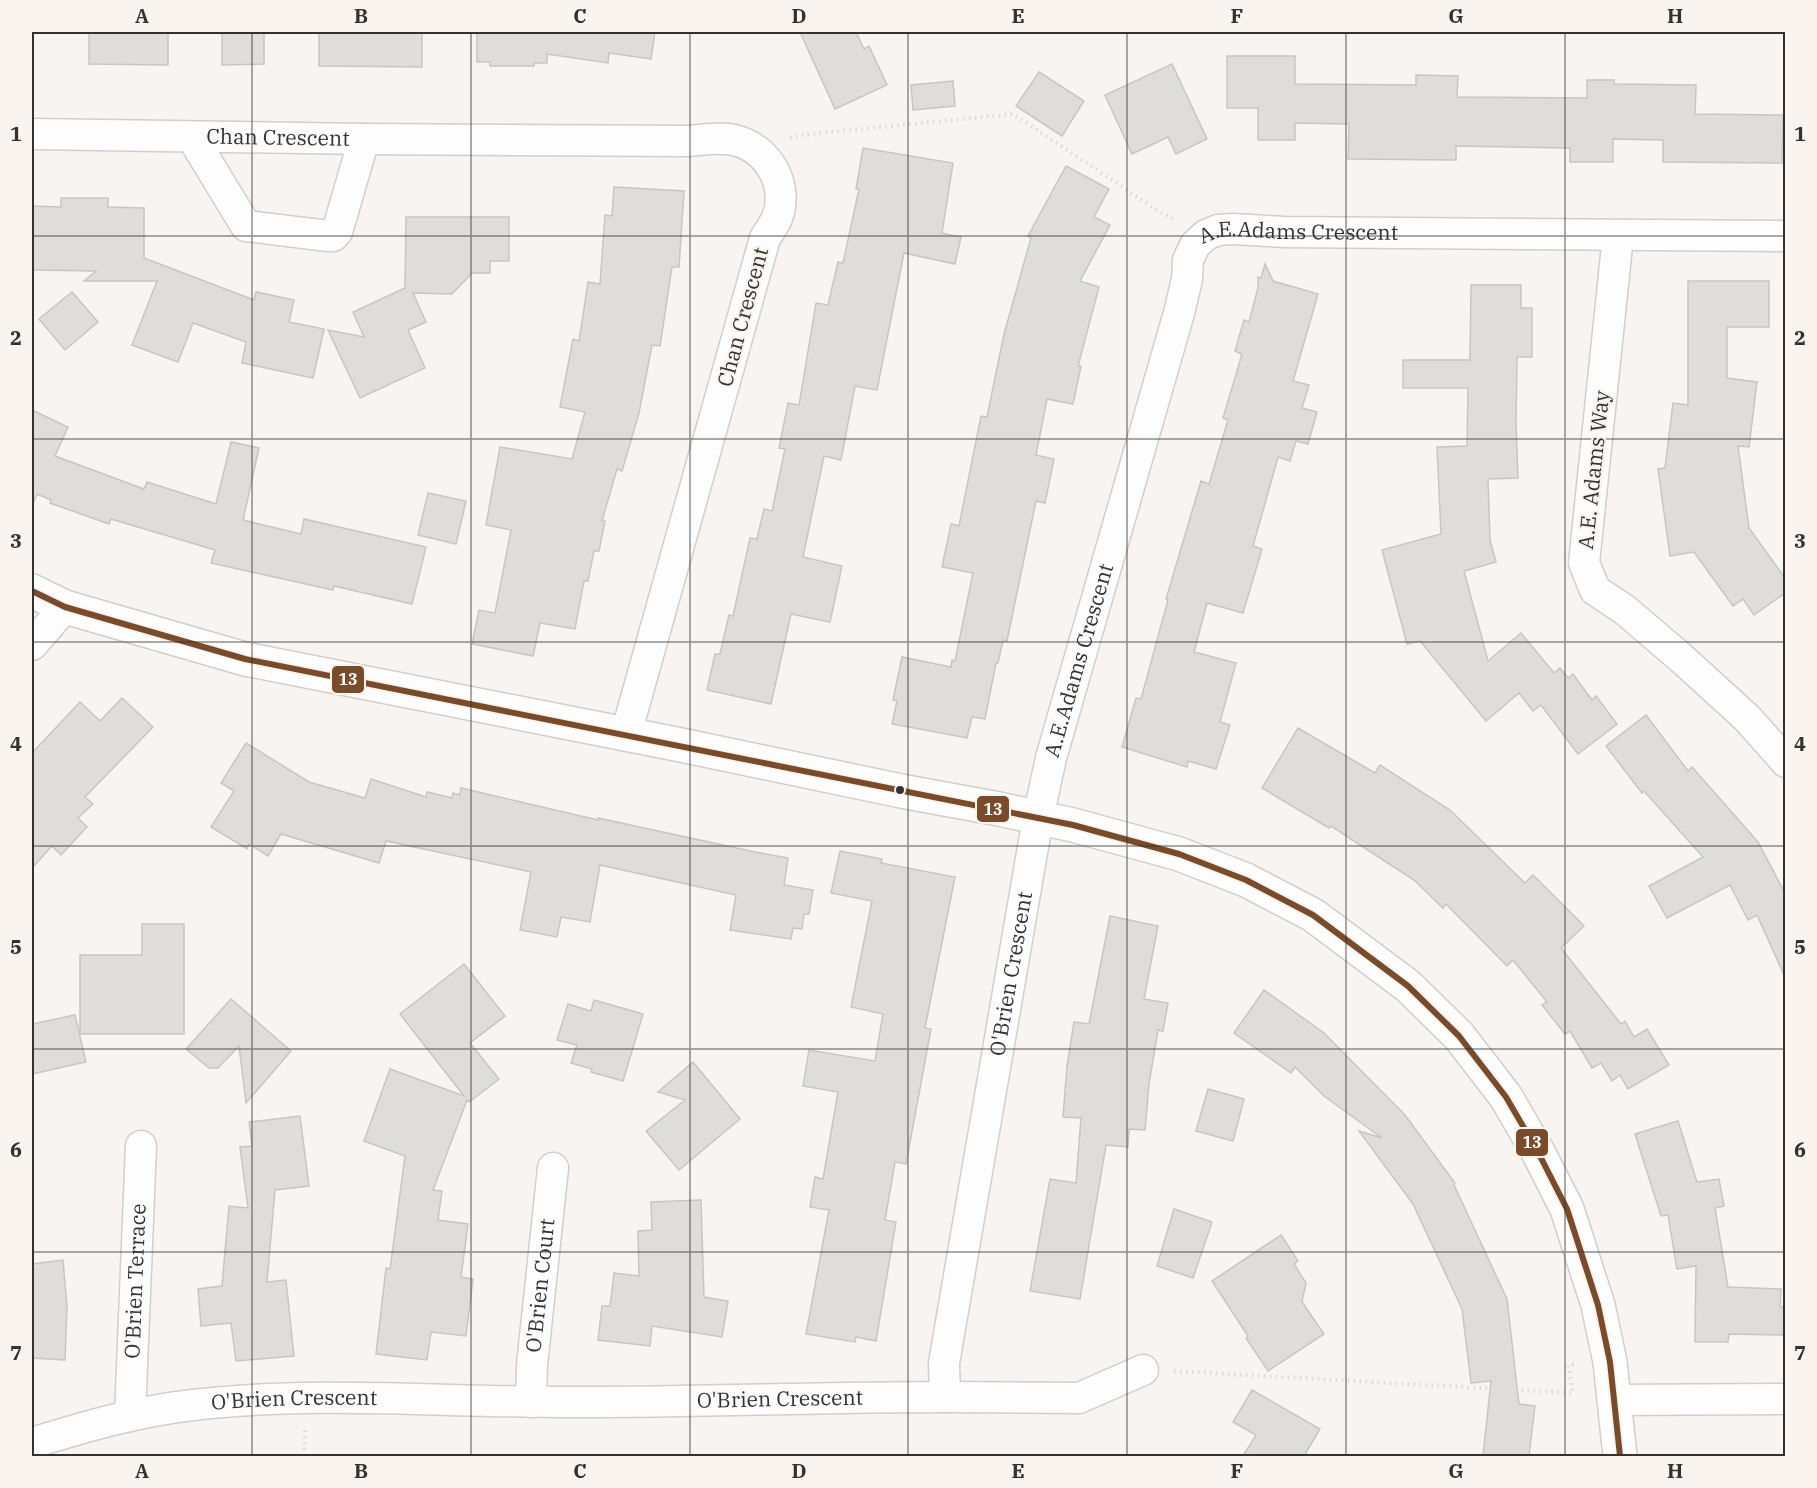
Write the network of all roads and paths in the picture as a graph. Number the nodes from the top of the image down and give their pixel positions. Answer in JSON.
{"nodes":[{"id":1,"x":32,"y":134,"type":"edge"},
{"id":2,"x":810,"y":134,"type":"dead end"},
{"id":3,"x":192,"y":137,"type":"junction"},
{"id":4,"x":364,"y":140,"type":"junction"},
{"id":5,"x":1160,"y":212,"type":"dead end"},
{"id":6,"x":1618,"y":236,"type":"junction"},
{"id":7,"x":1785,"y":237,"type":"edge"},
{"id":8,"x":32,"y":591,"type":"edge"},
{"id":9,"x":65,"y":608,"type":"junction"},
{"id":10,"x":32,"y":645,"type":"edge"},
{"id":11,"x":626,"y":734,"type":"junction"},
{"id":12,"x":1785,"y":762,"type":"edge"},
{"id":13,"x":1038,"y":818,"type":"junction"},
{"id":14,"x":141,"y":1146,"type":"dead end"},
{"id":15,"x":553,"y":1168,"type":"dead end"},
{"id":16,"x":1610,"y":1362,"type":"junction"},
{"id":17,"x":1143,"y":1370,"type":"dead end"},
{"id":18,"x":1206,"y":1372,"type":"dead end"},
{"id":19,"x":945,"y":1397,"type":"junction"},
{"id":20,"x":1785,"y":1399,"type":"edge"},
{"id":21,"x":1615,"y":1400,"type":"junction"},
{"id":22,"x":531,"y":1402,"type":"junction"},
{"id":23,"x":130,"y":1416,"type":"junction"},
{"id":24,"x":305,"y":1430,"type":"dead end"},
{"id":25,"x":32,"y":1443,"type":"edge"},
{"id":26,"x":304,"y":1456,"type":"edge"},
{"id":27,"x":1620,"y":1456,"type":"edge"}],
"edges":[{"from":1,"to":3,"type":"street","name":"Chan Crescent"},
{"from":2,"to":5,"type":"path"},
{"from":3,"to":4,"type":"street","name":"Chan Crescent"},
{"from":3,"to":4,"type":"street","name":"Chan Crescent"},
{"from":4,"to":11,"type":"street","name":"Chan Crescent"},
{"from":6,"to":7,"type":"street","name":"A.E.Adams Crescent"},
{"from":6,"to":12,"type":"street","name":"A.E. Adams Way"},
{"from":6,"to":13,"type":"street","name":"A.E.Adams Crescent"},
{"from":8,"to":9,"type":"street"},
{"from":9,"to":10,"type":"street"},
{"from":9,"to":11,"type":"street"},
{"from":11,"to":13,"type":"street"},
{"from":13,"to":16,"type":"street"},
{"from":13,"to":19,"type":"street","name":"O'Brien Crescent"},
{"from":14,"to":23,"type":"street","name":"O'Brien Terrace"},
{"from":15,"to":22,"type":"street","name":"O'Brien Court"},
{"from":16,"to":18,"type":"path"},
{"from":16,"to":21,"type":"street"},
{"from":17,"to":19,"type":"street"},
{"from":19,"to":22,"type":"street","name":"O'Brien Crescent"},
{"from":20,"to":21,"type":"street"},
{"from":21,"to":27,"type":"street"},
{"from":22,"to":23,"type":"street","name":"O'Brien Crescent"},
{"from":23,"to":25,"type":"street","name":"O'Brien Crescent"},
{"from":24,"to":26,"type":"path"}]}
